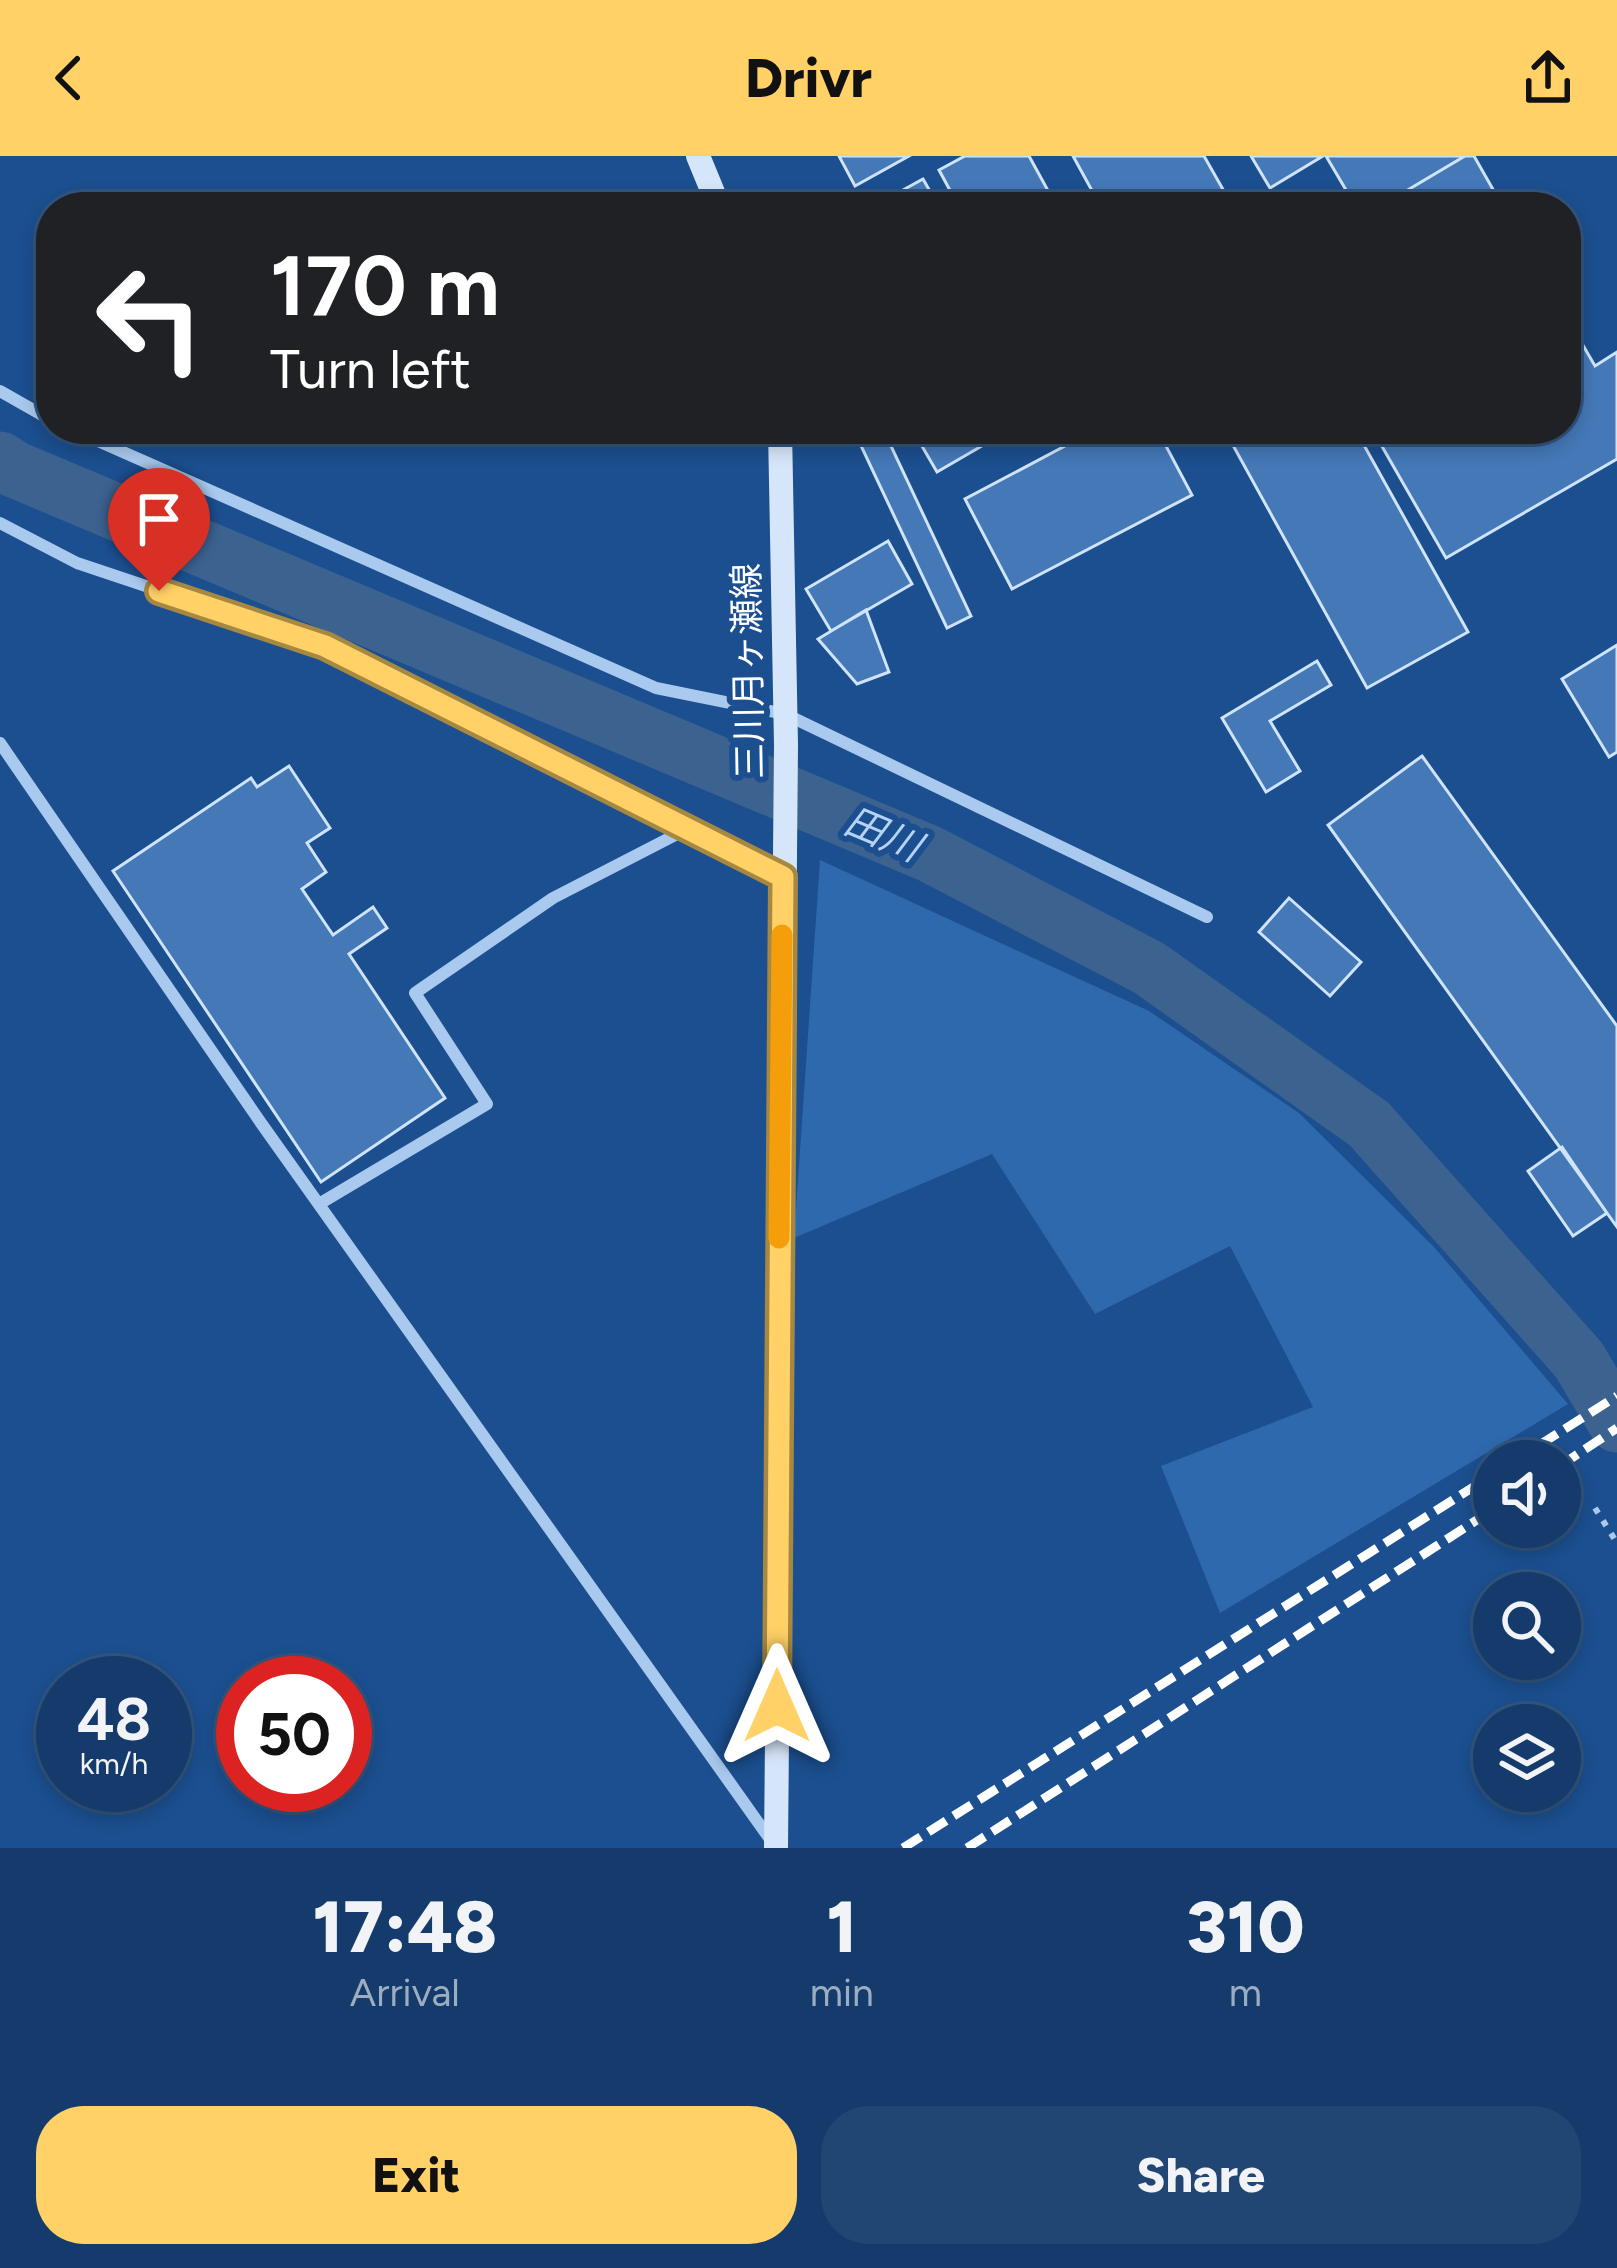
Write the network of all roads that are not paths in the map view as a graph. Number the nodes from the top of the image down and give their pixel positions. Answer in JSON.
{"nodes":[{"id":1,"x":698,"y":156,"type":"edge"},
{"id":2,"x":713,"y":192,"type":"edge"},
{"id":3,"x":0,"y":392,"type":"edge"},
{"id":4,"x":36,"y":412,"type":"edge"},
{"id":5,"x":105,"y":444,"type":"edge"},
{"id":6,"x":781,"y":444,"type":"edge"},
{"id":7,"x":0,"y":524,"type":"edge"},
{"id":8,"x":784,"y":714,"type":"junction"},
{"id":9,"x":0,"y":743,"type":"edge"},
{"id":10,"x":687,"y":829,"type":"junction"},
{"id":11,"x":784,"y":865,"type":"junction"},
{"id":12,"x":1207,"y":917,"type":"dead end"},
{"id":13,"x":319,"y":1204,"type":"junction"},
{"id":14,"x":776,"y":1848,"type":"edge"}],
"edges":[{"from":1,"to":2,"type":"main road"},
{"from":3,"to":4,"type":"street"},
{"from":5,"to":8,"type":"street"},
{"from":6,"to":8,"type":"main road","name":"三川月ヶ瀬線"},
{"from":7,"to":10,"type":"street"},
{"from":8,"to":11,"type":"main road","name":"三川月ヶ瀬線"},
{"from":8,"to":12,"type":"street"},
{"from":9,"to":13,"type":"street"},
{"from":10,"to":11,"type":"street"},
{"from":10,"to":13,"type":"street"},
{"from":11,"to":14,"type":"main road","name":"三川月ヶ瀬線"},
{"from":13,"to":14,"type":"street"}]}
